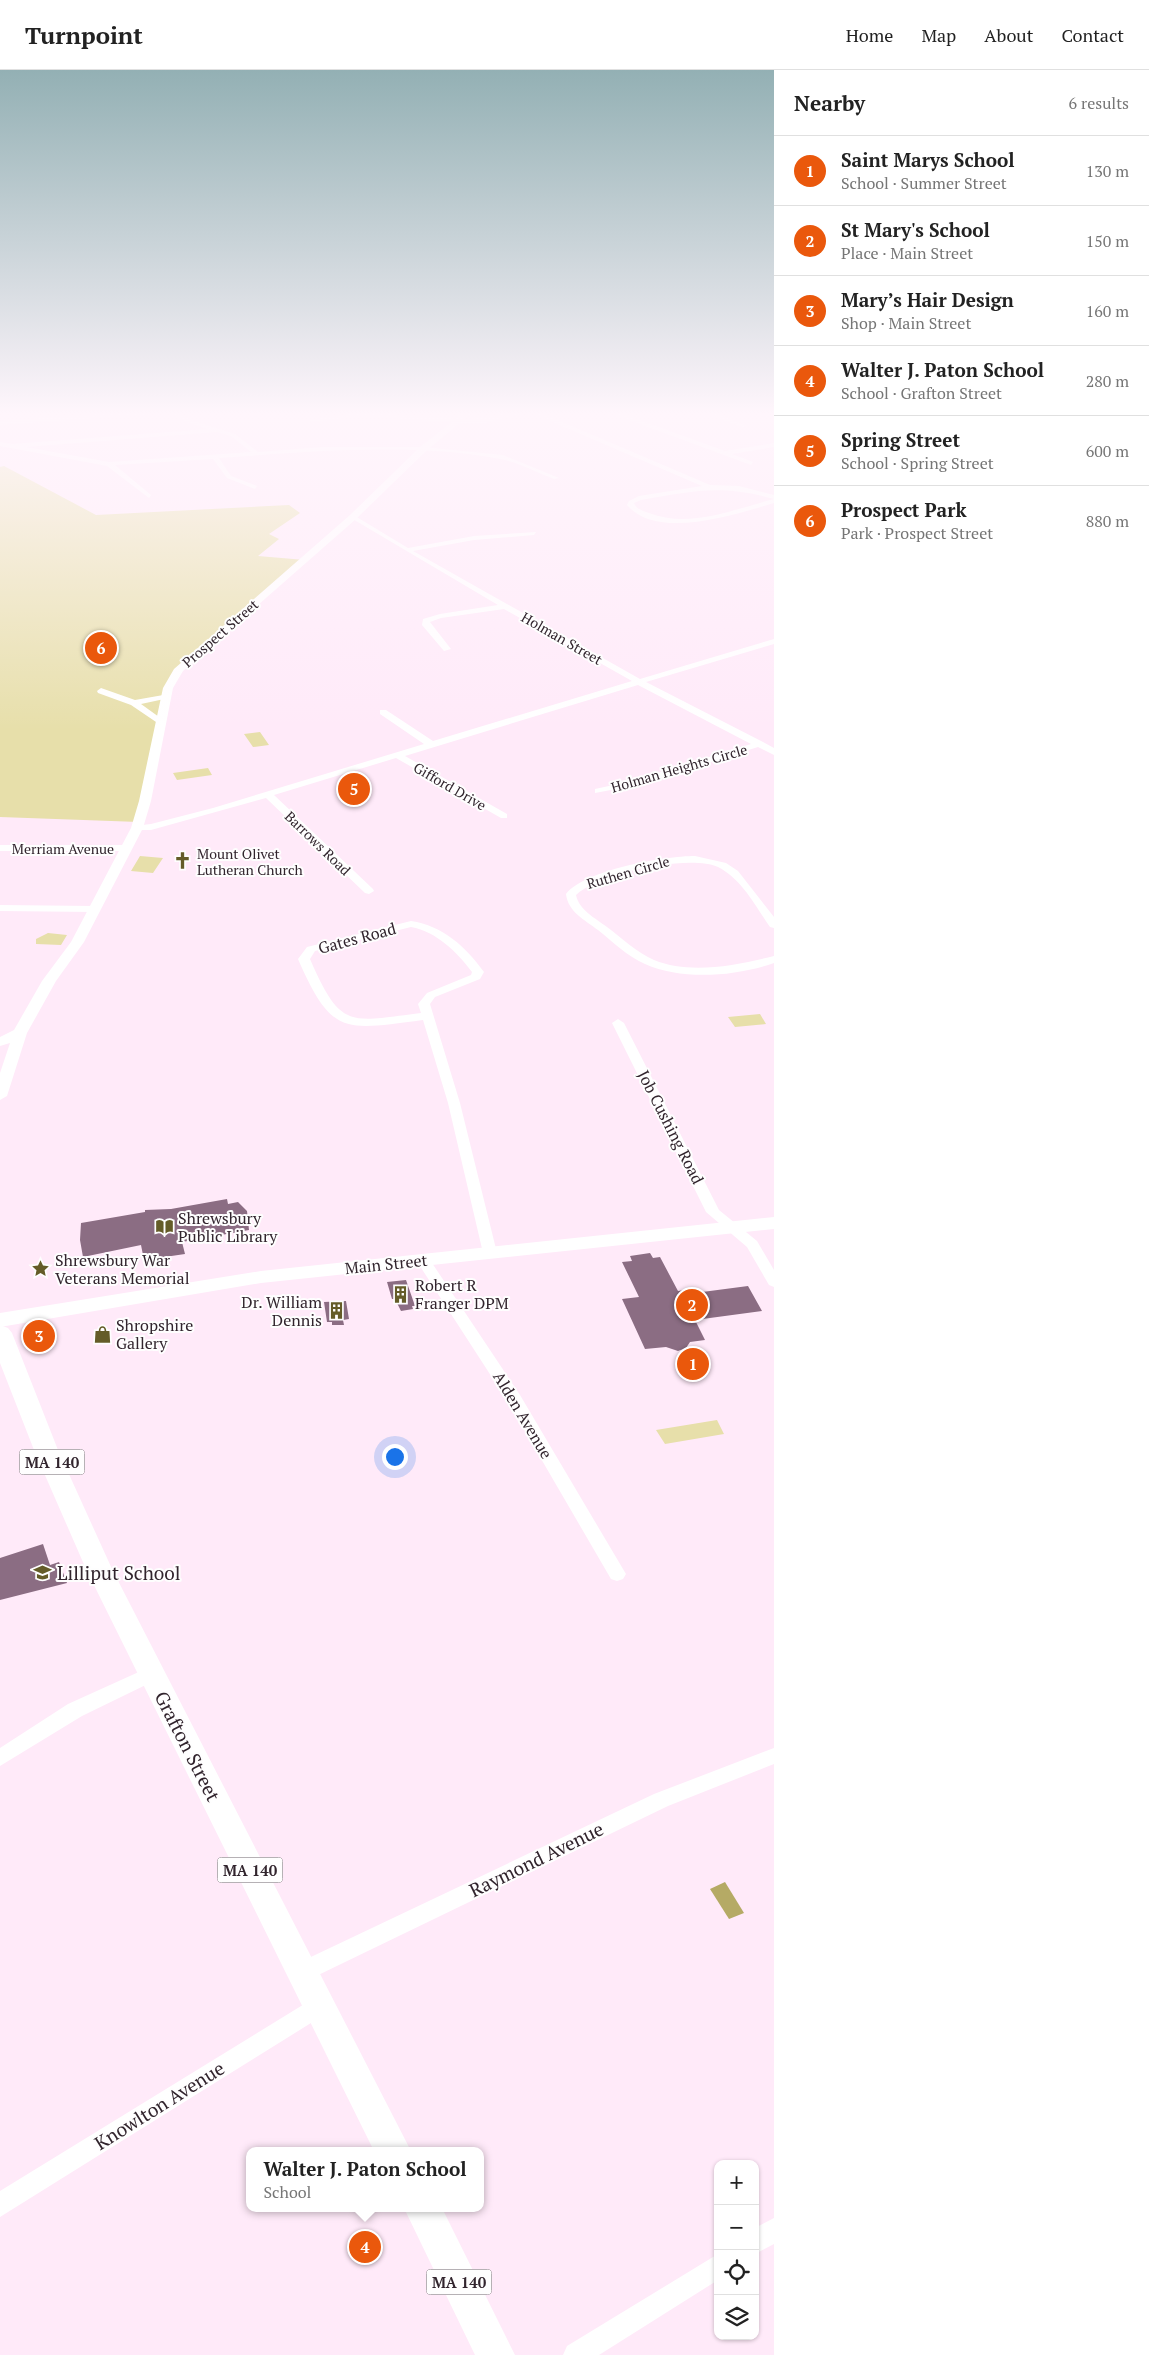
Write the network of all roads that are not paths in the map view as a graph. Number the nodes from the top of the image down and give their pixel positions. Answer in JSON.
{"nodes":[{"id":1,"x":353,"y":517,"type":"edge"},
{"id":2,"x":652,"y":517,"type":"edge"},
{"id":3,"x":709,"y":517,"type":"edge"},
{"id":4,"x":349,"y":520,"type":"junction"},
{"id":5,"x":534,"y":533,"type":"dead end"},
{"id":6,"x":407,"y":550,"type":"junction"},
{"id":7,"x":506,"y":606,"type":"junction"},
{"id":8,"x":774,"y":641,"type":"edge"},
{"id":9,"x":447,"y":649,"type":"dead end"},
{"id":10,"x":639,"y":682,"type":"junction"},
{"id":11,"x":101,"y":691,"type":"dead end"},
{"id":12,"x":166,"y":696,"type":"junction"},
{"id":13,"x":134,"y":703,"type":"junction"},
{"id":14,"x":382,"y":712,"type":"dead end"},
{"id":15,"x":162,"y":722,"type":"junction"},
{"id":16,"x":760,"y":744,"type":"junction"},
{"id":17,"x":432,"y":745,"type":"junction"},
{"id":18,"x":774,"y":752,"type":"edge"},
{"id":19,"x":397,"y":755,"type":"junction"},
{"id":20,"x":598,"y":791,"type":"dead end"},
{"id":21,"x":267,"y":794,"type":"junction"},
{"id":22,"x":504,"y":816,"type":"dead end"},
{"id":23,"x":137,"y":828,"type":"junction"},
{"id":24,"x":0,"y":848,"type":"edge"},
{"id":25,"x":126,"y":848,"type":"junction"},
{"id":26,"x":369,"y":892,"type":"dead end"},
{"id":27,"x":0,"y":908,"type":"edge"},
{"id":28,"x":94,"y":909,"type":"junction"},
{"id":29,"x":772,"y":920,"type":"edge"},
{"id":30,"x":774,"y":959,"type":"edge"},
{"id":31,"x":428,"y":1016,"type":"junction"},
{"id":32,"x":618,"y":1023,"type":"dead end"},
{"id":33,"x":18,"y":1040,"type":"junction"},
{"id":34,"x":0,"y":1042,"type":"edge"},
{"id":35,"x":0,"y":1052,"type":"edge"},
{"id":36,"x":0,"y":1096,"type":"edge"},
{"id":37,"x":774,"y":1223,"type":"edge"},
{"id":38,"x":729,"y":1227,"type":"junction"},
{"id":39,"x":490,"y":1253,"type":"junction"},
{"id":40,"x":423,"y":1260,"type":"junction"},
{"id":41,"x":774,"y":1282,"type":"edge"},
{"id":42,"x":0,"y":1320,"type":"edge"},
{"id":43,"x":0,"y":1333,"type":"edge"},
{"id":44,"x":617,"y":1574,"type":"dead end"},
{"id":45,"x":152,"y":1674,"type":"junction"},
{"id":46,"x":774,"y":1756,"type":"edge"},
{"id":47,"x":0,"y":1758,"type":"edge"},
{"id":48,"x":302,"y":1972,"type":"junction"},
{"id":49,"x":319,"y":2006,"type":"junction"},
{"id":50,"x":390,"y":2147,"type":"edge"},
{"id":51,"x":0,"y":2205,"type":"edge"},
{"id":52,"x":424,"y":2212,"type":"edge"},
{"id":53,"x":774,"y":2230,"type":"edge"},
{"id":54,"x":759,"y":2239,"type":"edge"},
{"id":55,"x":714,"y":2269,"type":"edge"},
{"id":56,"x":496,"y":2355,"type":"edge"},
{"id":57,"x":576,"y":2355,"type":"edge"}],
"edges":[{"from":1,"to":4,"type":"street","name":"Prospect Street"},
{"from":2,"to":3,"type":"street"},
{"from":4,"to":6,"type":"street","name":"Holman Street"},
{"from":4,"to":12,"type":"street","name":"Prospect Street"},
{"from":5,"to":6,"type":"street"},
{"from":6,"to":7,"type":"street","name":"Holman Street"},
{"from":7,"to":9,"type":"street"},
{"from":7,"to":10,"type":"street","name":"Holman Street"},
{"from":8,"to":10,"type":"street"},
{"from":10,"to":16,"type":"street","name":"Holman Street"},
{"from":10,"to":17,"type":"street"},
{"from":11,"to":13,"type":"street"},
{"from":12,"to":13,"type":"street"},
{"from":12,"to":15,"type":"street","name":"Prospect Street"},
{"from":13,"to":15,"type":"street"},
{"from":14,"to":17,"type":"street"},
{"from":15,"to":23,"type":"street","name":"Prospect Street"},
{"from":16,"to":18,"type":"street","name":"Holman Street"},
{"from":16,"to":20,"type":"street","name":"Holman Heights Circle"},
{"from":17,"to":19,"type":"street"},
{"from":19,"to":21,"type":"street"},
{"from":19,"to":22,"type":"street","name":"Gifford Drive"},
{"from":21,"to":23,"type":"street"},
{"from":21,"to":26,"type":"street","name":"Barrows Road"},
{"from":23,"to":25,"type":"street","name":"Prospect Street"},
{"from":24,"to":25,"type":"street","name":"Merriam Avenue"},
{"from":25,"to":28,"type":"street","name":"Prospect Street"},
{"from":27,"to":28,"type":"street"},
{"from":28,"to":33,"type":"street","name":"Prospect Street"},
{"from":29,"to":30,"type":"street","name":"Ruthen Circle"},
{"from":31,"to":31,"type":"street","name":"Gates Road"},
{"from":31,"to":39,"type":"street","name":"Gates Road"},
{"from":32,"to":38,"type":"street","name":"Job Cushing Road"},
{"from":33,"to":34,"type":"street"},
{"from":33,"to":35,"type":"street"},
{"from":33,"to":36,"type":"street","name":"Prospect Street"},
{"from":37,"to":38,"type":"main road","name":"Main Street"},
{"from":38,"to":39,"type":"main road","name":"Main Street"},
{"from":38,"to":41,"type":"street","name":"Job Cushing Road"},
{"from":39,"to":40,"type":"main road","name":"Main Street"},
{"from":40,"to":42,"type":"main road","name":"Main Street"},
{"from":40,"to":44,"type":"street","name":"Alden Avenue"},
{"from":43,"to":45,"type":"main road","name":"Grafton Street","number":"MA 140"},
{"from":45,"to":47,"type":"street"},
{"from":45,"to":48,"type":"main road","name":"Grafton Street","number":"MA 140"},
{"from":46,"to":48,"type":"street","name":"Raymond Avenue"},
{"from":48,"to":49,"type":"main road","name":"Grafton Street","number":"MA 140"},
{"from":49,"to":50,"type":"main road","name":"Grafton Street","number":"MA 140"},
{"from":49,"to":51,"type":"street","name":"Knowlton Avenue"},
{"from":52,"to":56,"type":"main road","number":"MA 140"},
{"from":53,"to":54,"type":"street"},
{"from":55,"to":57,"type":"street"}]}
